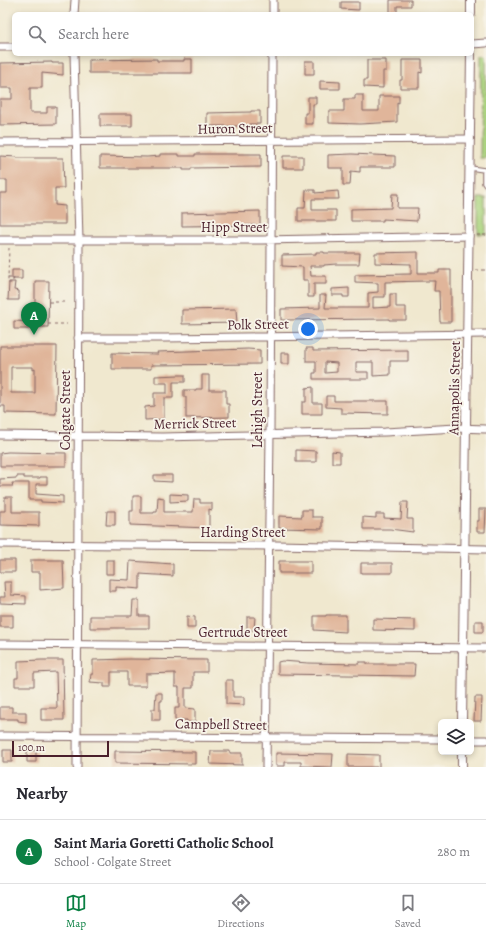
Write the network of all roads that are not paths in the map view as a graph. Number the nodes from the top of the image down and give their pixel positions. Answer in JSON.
{"nodes":[{"id":1,"x":75,"y":0,"type":"edge"},
{"id":2,"x":273,"y":0,"type":"edge"},
{"id":3,"x":472,"y":0,"type":"edge"},
{"id":4,"x":74,"y":12,"type":"edge"},
{"id":5,"x":273,"y":12,"type":"edge"},
{"id":6,"x":471,"y":12,"type":"edge"},
{"id":7,"x":474,"y":44,"type":"edge"},
{"id":8,"x":486,"y":44,"type":"edge"},
{"id":9,"x":0,"y":47,"type":"edge"},
{"id":10,"x":12,"y":47,"type":"edge"},
{"id":11,"x":74,"y":56,"type":"edge"},
{"id":12,"x":272,"y":56,"type":"edge"},
{"id":13,"x":471,"y":56,"type":"edge"},
{"id":14,"x":470,"y":139,"type":"junction"},
{"id":15,"x":271,"y":141,"type":"junction"},
{"id":16,"x":0,"y":142,"type":"edge"},
{"id":17,"x":75,"y":142,"type":"junction"},
{"id":18,"x":470,"y":168,"type":"junction"},
{"id":19,"x":485,"y":170,"type":"edge"},
{"id":20,"x":486,"y":186,"type":"edge"},
{"id":21,"x":473,"y":236,"type":"junction"},
{"id":22,"x":0,"y":240,"type":"edge"},
{"id":23,"x":271,"y":240,"type":"junction"},
{"id":24,"x":79,"y":241,"type":"junction"},
{"id":25,"x":468,"y":334,"type":"junction"},
{"id":26,"x":486,"y":334,"type":"edge"},
{"id":27,"x":270,"y":337,"type":"junction"},
{"id":28,"x":78,"y":338,"type":"junction"},
{"id":29,"x":466,"y":429,"type":"junction"},
{"id":30,"x":486,"y":429,"type":"edge"},
{"id":31,"x":270,"y":434,"type":"junction"},
{"id":32,"x":0,"y":435,"type":"edge"},
{"id":33,"x":78,"y":436,"type":"junction"},
{"id":34,"x":0,"y":544,"type":"edge"},
{"id":35,"x":77,"y":545,"type":"junction"},
{"id":36,"x":268,"y":546,"type":"junction"},
{"id":37,"x":465,"y":549,"type":"junction"},
{"id":38,"x":486,"y":549,"type":"edge"},
{"id":39,"x":0,"y":644,"type":"edge"},
{"id":40,"x":77,"y":644,"type":"junction"},
{"id":41,"x":267,"y":645,"type":"junction"},
{"id":42,"x":463,"y":648,"type":"junction"},
{"id":43,"x":486,"y":648,"type":"edge"},
{"id":44,"x":462,"y":719,"type":"edge"},
{"id":45,"x":0,"y":736,"type":"edge"},
{"id":46,"x":77,"y":736,"type":"junction"},
{"id":47,"x":266,"y":738,"type":"junction"},
{"id":48,"x":438,"y":740,"type":"edge"},
{"id":49,"x":474,"y":740,"type":"edge"},
{"id":50,"x":486,"y":740,"type":"edge"},
{"id":51,"x":462,"y":755,"type":"edge"},
{"id":52,"x":77,"y":767,"type":"edge"},
{"id":53,"x":266,"y":767,"type":"edge"},
{"id":54,"x":462,"y":767,"type":"edge"}],
"edges":[{"from":1,"to":4,"type":"street"},
{"from":2,"to":5,"type":"street"},
{"from":3,"to":6,"type":"street"},
{"from":7,"to":8,"type":"street"},
{"from":9,"to":10,"type":"street"},
{"from":11,"to":17,"type":"street","name":"Colgate Street"},
{"from":12,"to":15,"type":"street","name":"Lehigh Street"},
{"from":13,"to":14,"type":"street","name":"Annapolis Street"},
{"from":14,"to":15,"type":"street","name":"Huron Street"},
{"from":14,"to":18,"type":"street","name":"Annapolis Street"},
{"from":15,"to":17,"type":"street","name":"Huron Street"},
{"from":15,"to":23,"type":"street","name":"Lehigh Street"},
{"from":16,"to":17,"type":"street","name":"Huron Street"},
{"from":17,"to":24,"type":"street","name":"Colgate Street"},
{"from":18,"to":19,"type":"lane"},
{"from":18,"to":21,"type":"street","name":"Annapolis Street"},
{"from":19,"to":20,"type":"lane"},
{"from":21,"to":23,"type":"street","name":"Hipp Street"},
{"from":21,"to":25,"type":"street","name":"Annapolis Street"},
{"from":22,"to":24,"type":"street","name":"Hipp Street"},
{"from":23,"to":24,"type":"street","name":"Hipp Street"},
{"from":23,"to":27,"type":"street","name":"Lehigh Street"},
{"from":24,"to":28,"type":"street","name":"Colgate Street"},
{"from":25,"to":26,"type":"street","name":"Polk Street"},
{"from":25,"to":27,"type":"street","name":"Polk Street"},
{"from":25,"to":29,"type":"street","name":"Annapolis Street"},
{"from":27,"to":28,"type":"street","name":"Polk Street"},
{"from":27,"to":31,"type":"street","name":"Lehigh Street"},
{"from":28,"to":33,"type":"street","name":"Colgate Street"},
{"from":29,"to":30,"type":"street","name":"Merrick Street"},
{"from":29,"to":31,"type":"street","name":"Merrick Street"},
{"from":29,"to":37,"type":"street","name":"Annapolis Street"},
{"from":31,"to":33,"type":"street","name":"Merrick Street"},
{"from":31,"to":36,"type":"street","name":"Lehigh Street"},
{"from":32,"to":33,"type":"street","name":"Merrick Street"},
{"from":33,"to":35,"type":"street","name":"Colgate Street"},
{"from":34,"to":35,"type":"street","name":"Harding Street"},
{"from":35,"to":36,"type":"street","name":"Harding Street"},
{"from":35,"to":40,"type":"street","name":"Colgate Street"},
{"from":36,"to":37,"type":"street","name":"Harding Street"},
{"from":36,"to":41,"type":"street","name":"Lehigh Street"},
{"from":37,"to":38,"type":"street","name":"Harding Street"},
{"from":37,"to":42,"type":"street","name":"Annapolis Street"},
{"from":39,"to":40,"type":"street","name":"Gertrude Street"},
{"from":40,"to":41,"type":"street","name":"Gertrude Street"},
{"from":40,"to":46,"type":"street","name":"Colgate Street"},
{"from":41,"to":42,"type":"street","name":"Gertrude Street"},
{"from":41,"to":47,"type":"street","name":"Lehigh Street"},
{"from":42,"to":43,"type":"street","name":"Gertrude Street"},
{"from":42,"to":44,"type":"street","name":"Annapolis Street"},
{"from":45,"to":46,"type":"street","name":"Campbell Street"},
{"from":46,"to":47,"type":"street","name":"Campbell Street"},
{"from":46,"to":52,"type":"street","name":"Colgate Street"},
{"from":47,"to":48,"type":"street","name":"Campbell Street"},
{"from":47,"to":53,"type":"street","name":"Lehigh Street"},
{"from":49,"to":50,"type":"street"},
{"from":51,"to":54,"type":"street"}]}
